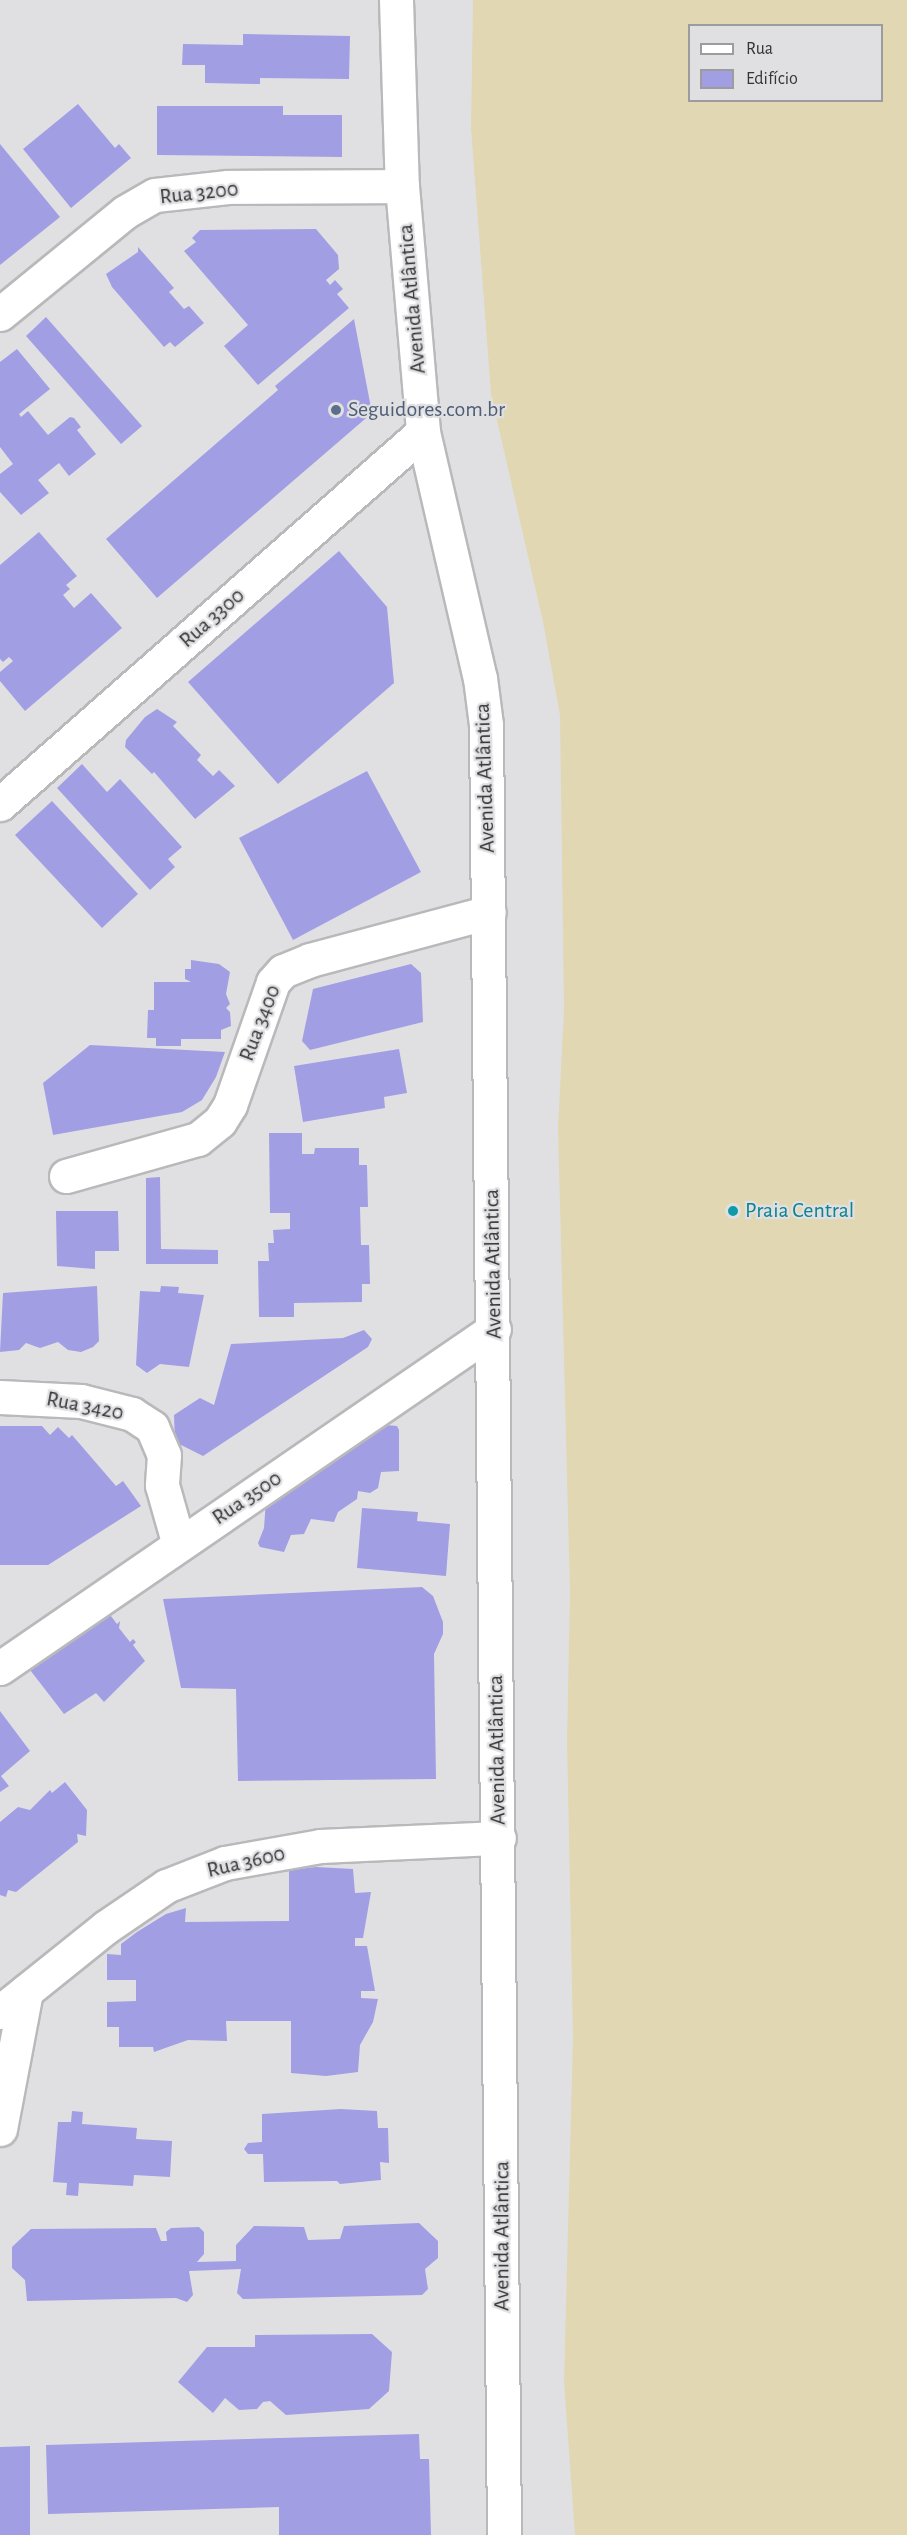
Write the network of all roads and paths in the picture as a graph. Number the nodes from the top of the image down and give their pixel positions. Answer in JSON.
{"nodes":[{"id":1,"x":396,"y":0,"type":"edge"},
{"id":2,"x":402,"y":186,"type":"junction"},
{"id":3,"x":0,"y":314,"type":"edge"},
{"id":4,"x":423,"y":432,"type":"junction"},
{"id":5,"x":0,"y":804,"type":"edge"},
{"id":6,"x":489,"y":912,"type":"junction"},
{"id":7,"x":66,"y":1176,"type":"dead end"},
{"id":8,"x":494,"y":1329,"type":"junction"},
{"id":9,"x":0,"y":1397,"type":"edge"},
{"id":10,"x":179,"y":1545,"type":"junction"},
{"id":11,"x":0,"y":1668,"type":"edge"},
{"id":12,"x":499,"y":1838,"type":"junction"},
{"id":13,"x":26,"y":1991,"type":"junction"},
{"id":14,"x":0,"y":2012,"type":"edge"},
{"id":15,"x":0,"y":2130,"type":"edge"},
{"id":16,"x":504,"y":2535,"type":"edge"}],
"edges":[{"from":1,"to":2,"type":"street","name":"Avenida Atlântica"},
{"from":2,"to":3,"type":"street","name":"Rua 3200"},
{"from":2,"to":4,"type":"street","name":"Avenida Atlântica"},
{"from":4,"to":5,"type":"street","name":"Rua 3300"},
{"from":4,"to":6,"type":"street","name":"Avenida Atlântica"},
{"from":6,"to":7,"type":"street","name":"Rua 3400"},
{"from":6,"to":8,"type":"street","name":"Avenida Atlântica"},
{"from":8,"to":10,"type":"street","name":"Rua 3500"},
{"from":8,"to":12,"type":"street","name":"Avenida Atlântica"},
{"from":9,"to":10,"type":"street","name":"Rua 3420"},
{"from":10,"to":11,"type":"street","name":"Rua 3500"},
{"from":12,"to":13,"type":"street","name":"Rua 3600"},
{"from":12,"to":16,"type":"street","name":"Avenida Atlântica"},
{"from":13,"to":14,"type":"street","name":"Rua 3600"},
{"from":13,"to":15,"type":"street"}]}
